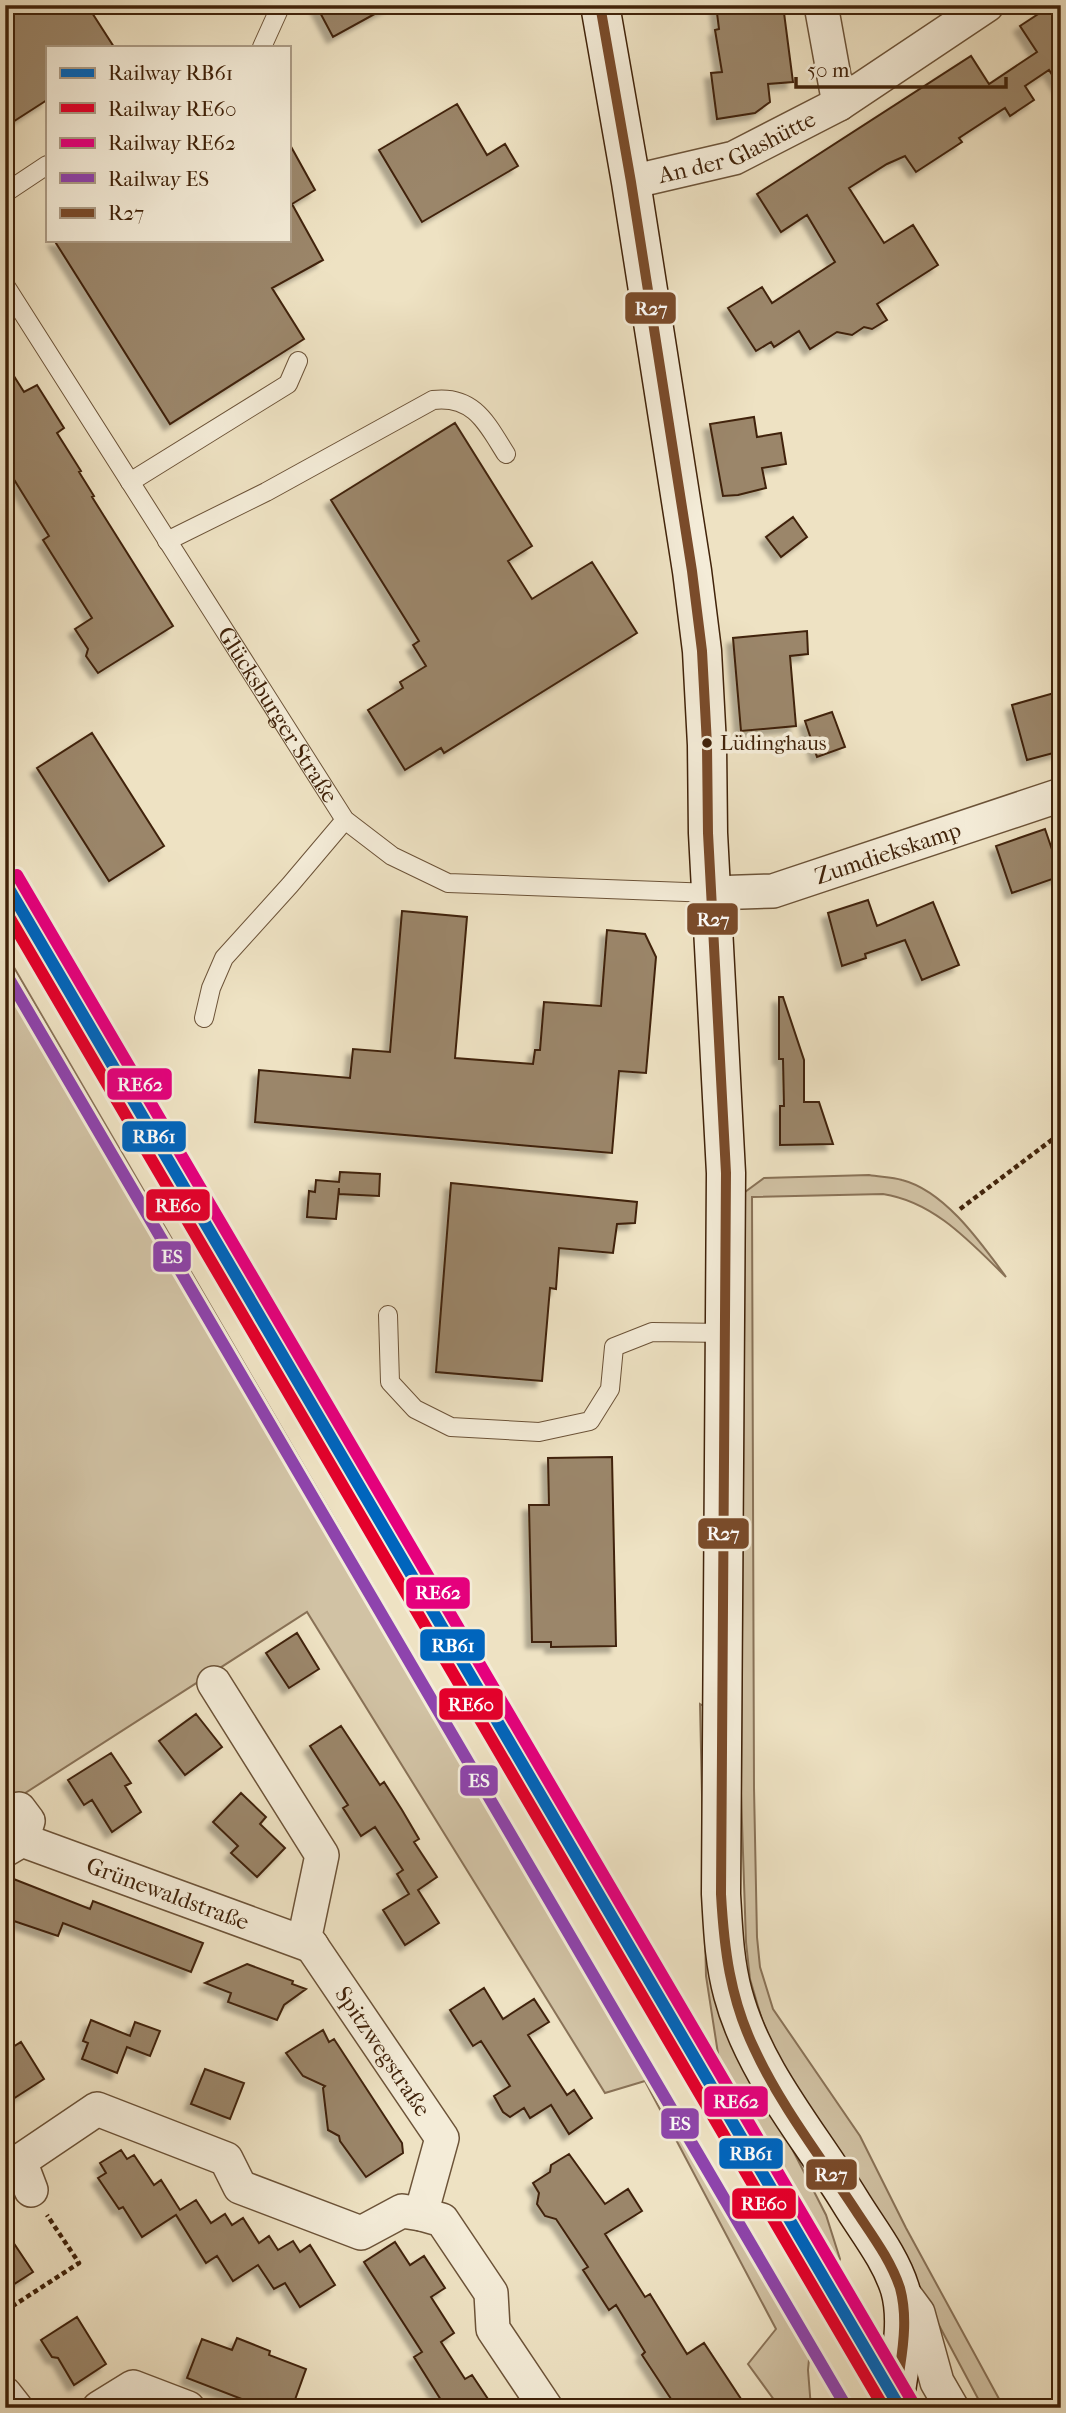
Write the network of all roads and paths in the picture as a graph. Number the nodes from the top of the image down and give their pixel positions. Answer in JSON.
{"nodes":[{"id":1,"x":281,"y":5,"type":"edge"},
{"id":2,"x":600,"y":5,"type":"edge"},
{"id":3,"x":821,"y":5,"type":"edge"},
{"id":4,"x":987,"y":5,"type":"edge"},
{"id":5,"x":262,"y":46,"type":"edge"},
{"id":6,"x":839,"y":104,"type":"junction"},
{"id":7,"x":46,"y":166,"type":"edge"},
{"id":8,"x":631,"y":182,"type":"junction"},
{"id":9,"x":5,"y":193,"type":"edge"},
{"id":10,"x":5,"y":285,"type":"edge"},
{"id":11,"x":298,"y":361,"type":"dead end"},
{"id":12,"x":506,"y":454,"type":"dead end"},
{"id":13,"x":130,"y":482,"type":"junction"},
{"id":14,"x":167,"y":541,"type":"junction"},
{"id":15,"x":1061,"y":795,"type":"edge"},
{"id":16,"x":345,"y":820,"type":"junction"},
{"id":17,"x":712,"y":894,"type":"junction"},
{"id":18,"x":204,"y":1018,"type":"dead end"},
{"id":19,"x":1061,"y":1133,"type":"edge"},
{"id":20,"x":960,"y":1209,"type":"dead end"},
{"id":21,"x":388,"y":1315,"type":"dead end"},
{"id":22,"x":726,"y":1333,"type":"junction"},
{"id":23,"x":214,"y":1683,"type":"dead end"},
{"id":24,"x":16,"y":1833,"type":"edge"},
{"id":25,"x":312,"y":1946,"type":"junction"},
{"id":26,"x":31,"y":2190,"type":"joint"},
{"id":27,"x":421,"y":2214,"type":"junction"},
{"id":28,"x":900,"y":2289,"type":"junction"},
{"id":29,"x":5,"y":2311,"type":"edge"},
{"id":30,"x":5,"y":2394,"type":"edge"},
{"id":31,"x":16,"y":2408,"type":"edge"},
{"id":32,"x":99,"y":2408,"type":"edge"},
{"id":33,"x":188,"y":2408,"type":"edge"},
{"id":34,"x":546,"y":2408,"type":"edge"},
{"id":35,"x":890,"y":2408,"type":"edge"},
{"id":36,"x":952,"y":2408,"type":"edge"}],
"edges":[{"from":1,"to":5,"type":"lane"},
{"from":2,"to":8,"type":"main road"},
{"from":3,"to":6,"type":"street","name":"An der Glashütte"},
{"from":4,"to":6,"type":"street","name":"An der Glashütte"},
{"from":6,"to":8,"type":"street","name":"An der Glashütte"},
{"from":7,"to":9,"type":"lane"},
{"from":8,"to":17,"type":"main road"},
{"from":10,"to":13,"type":"lane","name":"Glücksburger Straße"},
{"from":11,"to":13,"type":"lane"},
{"from":12,"to":14,"type":"lane"},
{"from":13,"to":14,"type":"lane","name":"Glücksburger Straße"},
{"from":14,"to":16,"type":"lane","name":"Glücksburger Straße"},
{"from":15,"to":17,"type":"street","name":"Zumdiekskamp"},
{"from":16,"to":17,"type":"lane","name":"Glücksburger Straße"},
{"from":16,"to":18,"type":"lane"},
{"from":17,"to":22,"type":"main road"},
{"from":19,"to":20,"type":"path"},
{"from":21,"to":22,"type":"lane"},
{"from":22,"to":28,"type":"main road"},
{"from":23,"to":25,"type":"street","name":"Spitzwegstraße"},
{"from":24,"to":25,"type":"street","name":"Grünewaldstraße"},
{"from":25,"to":27,"type":"street","name":"Spitzwegstraße"},
{"from":26,"to":27,"type":"street"},
{"from":26,"to":29,"type":"path"},
{"from":27,"to":34,"type":"street"},
{"from":28,"to":35,"type":"main road"},
{"from":28,"to":36,"type":"street"},
{"from":30,"to":31,"type":"street"},
{"from":32,"to":33,"type":"street"}]}
